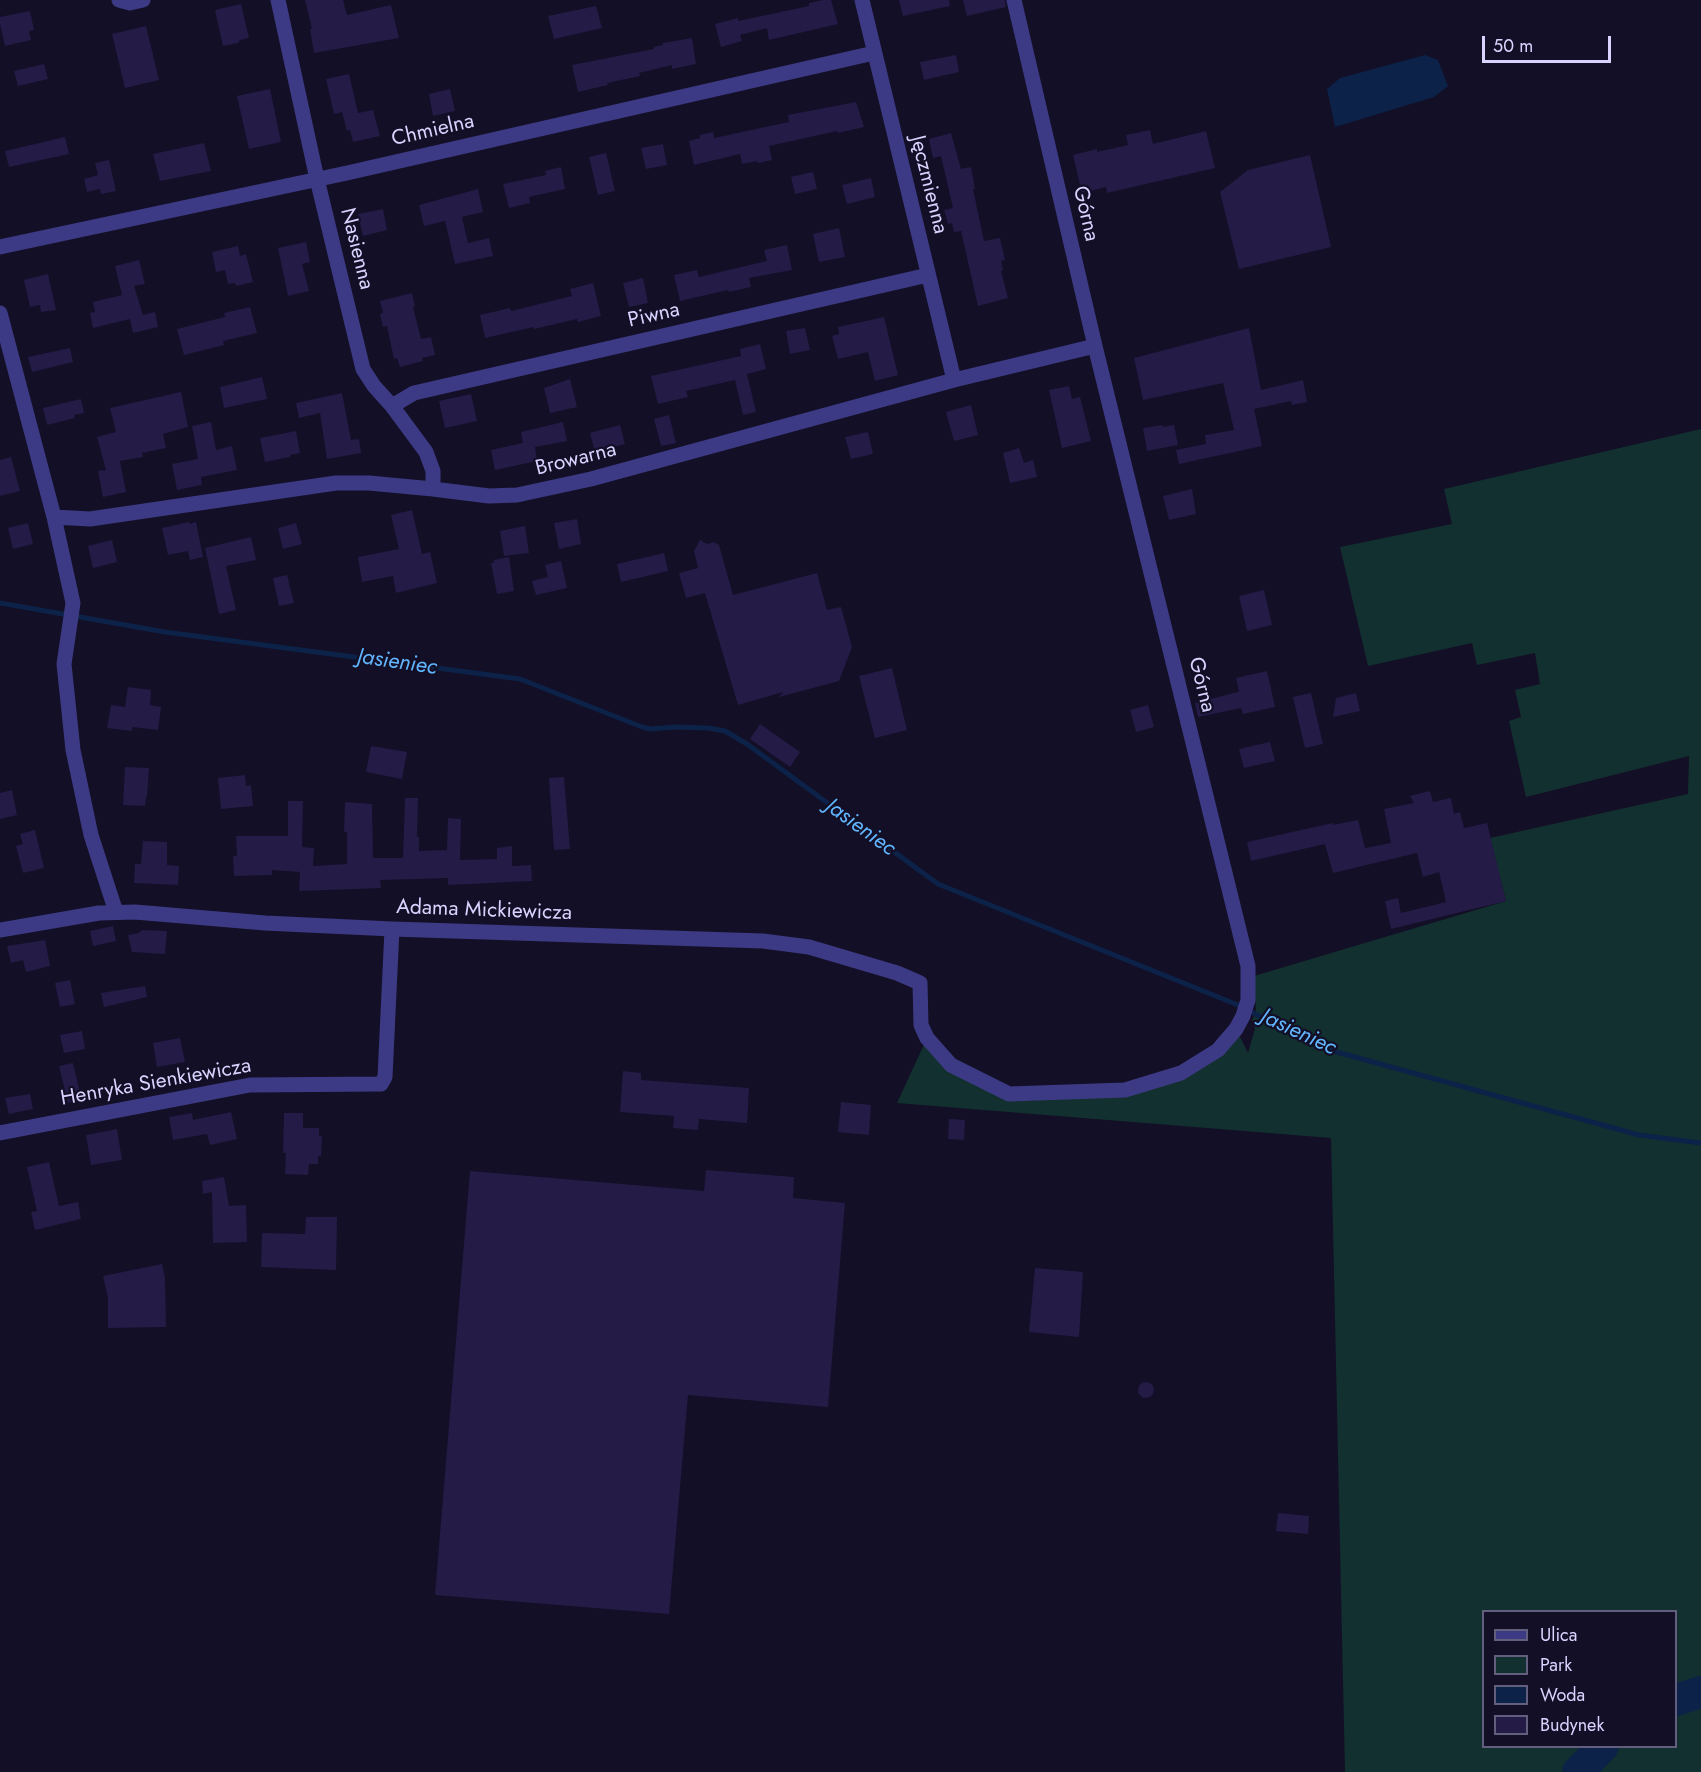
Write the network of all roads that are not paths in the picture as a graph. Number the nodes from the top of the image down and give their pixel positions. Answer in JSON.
{"nodes":[{"id":1,"x":119,"y":0,"type":"edge"},
{"id":2,"x":143,"y":0,"type":"edge"},
{"id":3,"x":278,"y":0,"type":"edge"},
{"id":4,"x":862,"y":0,"type":"edge"},
{"id":5,"x":1014,"y":0,"type":"edge"},
{"id":6,"x":874,"y":53,"type":"junction"},
{"id":7,"x":317,"y":179,"type":"junction"},
{"id":8,"x":0,"y":248,"type":"edge"},
{"id":9,"x":928,"y":274,"type":"junction"},
{"id":10,"x":0,"y":313,"type":"edge"},
{"id":11,"x":1095,"y":346,"type":"junction"},
{"id":12,"x":954,"y":380,"type":"junction"},
{"id":13,"x":392,"y":406,"type":"junction"},
{"id":14,"x":433,"y":489,"type":"junction"},
{"id":15,"x":54,"y":517,"type":"junction"},
{"id":16,"x":116,"y":912,"type":"junction"},
{"id":17,"x":392,"y":929,"type":"junction"},
{"id":18,"x":0,"y":930,"type":"edge"},
{"id":19,"x":921,"y":1025,"type":"joint"},
{"id":20,"x":0,"y":1133,"type":"edge"}],
"edges":[{"from":1,"to":2,"type":"street"},
{"from":3,"to":7,"type":"street","name":"Nasienna"},
{"from":4,"to":6,"type":"street","name":"Jęczmienna"},
{"from":5,"to":11,"type":"street","name":"Górna"},
{"from":6,"to":7,"type":"street","name":"Chmielna"},
{"from":6,"to":9,"type":"street","name":"Jęczmienna"},
{"from":7,"to":8,"type":"street","name":"Chmielna"},
{"from":7,"to":13,"type":"street","name":"Nasienna"},
{"from":9,"to":12,"type":"street","name":"Jęczmienna"},
{"from":9,"to":13,"type":"street","name":"Piwna"},
{"from":10,"to":15,"type":"street"},
{"from":11,"to":12,"type":"street","name":"Browarna"},
{"from":11,"to":19,"type":"street","name":"Górna"},
{"from":12,"to":14,"type":"street","name":"Browarna"},
{"from":13,"to":14,"type":"street","name":"Nasienna"},
{"from":14,"to":15,"type":"street","name":"Browarna"},
{"from":15,"to":16,"type":"street"},
{"from":16,"to":17,"type":"street","name":"Adama Mickiewicza"},
{"from":16,"to":18,"type":"street","name":"Adama Mickiewicza"},
{"from":17,"to":19,"type":"street","name":"Adama Mickiewicza"},
{"from":17,"to":20,"type":"street","name":"Henryka Sienkiewicza"}]}
